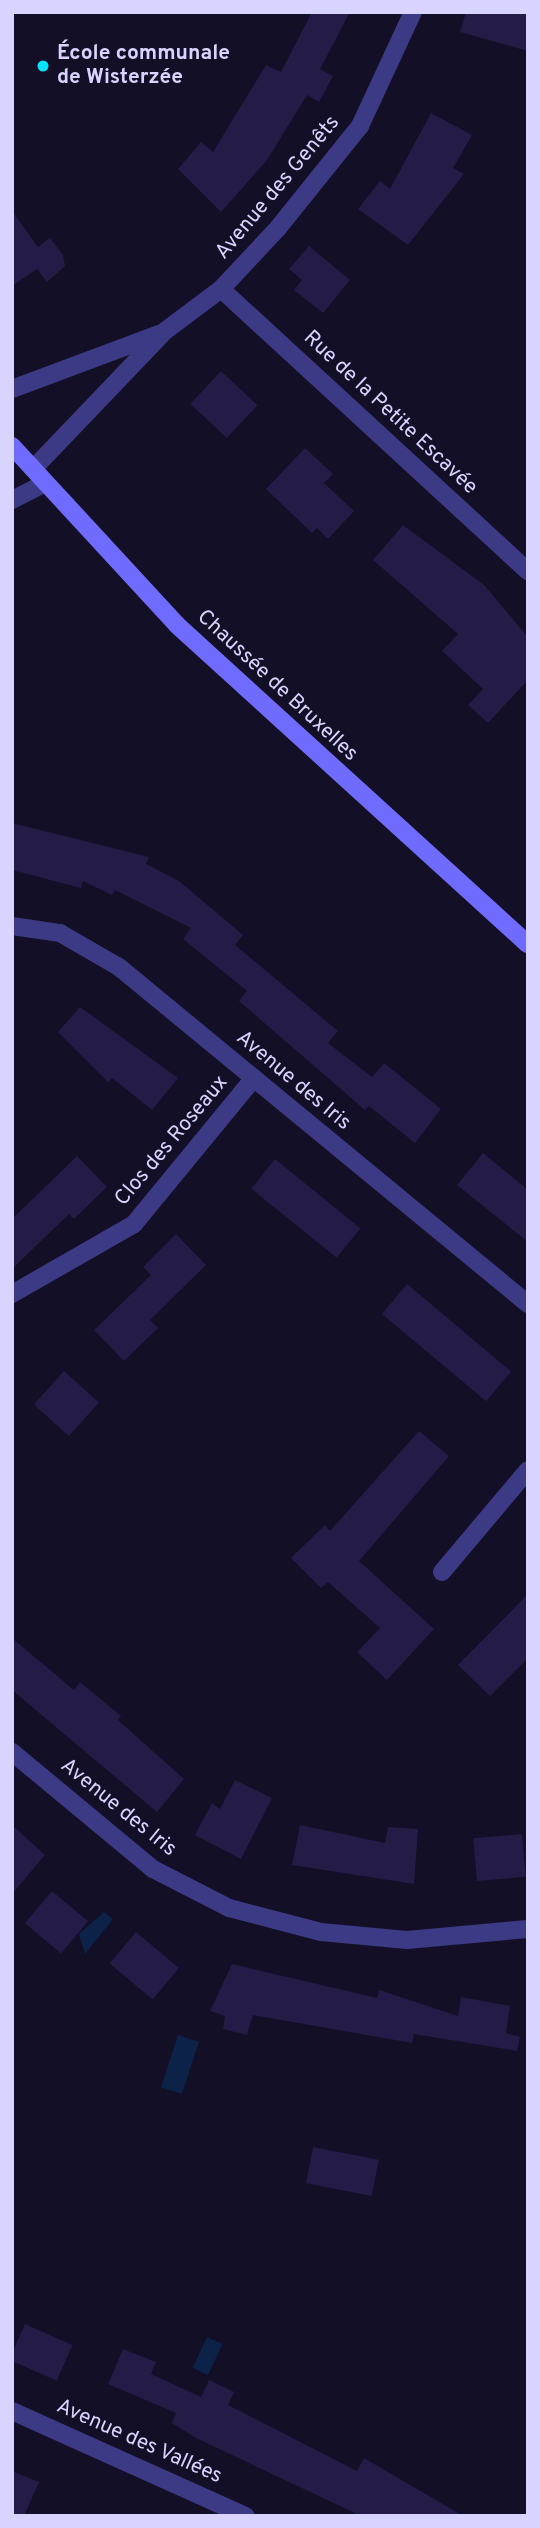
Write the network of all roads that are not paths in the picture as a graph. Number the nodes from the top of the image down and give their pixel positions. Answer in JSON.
{"nodes":[{"id":1,"x":414,"y":12,"type":"edge"},
{"id":2,"x":221,"y":289,"type":"junction"},
{"id":3,"x":165,"y":331,"type":"junction"},
{"id":4,"x":12,"y":389,"type":"edge"},
{"id":5,"x":12,"y":446,"type":"edge"},
{"id":6,"x":33,"y":469,"type":"junction"},
{"id":7,"x":46,"y":484,"type":"junction"},
{"id":8,"x":12,"y":500,"type":"edge"},
{"id":9,"x":528,"y":571,"type":"edge"},
{"id":10,"x":12,"y":926,"type":"edge"},
{"id":11,"x":528,"y":944,"type":"edge"},
{"id":12,"x":254,"y":1078,"type":"junction"},
{"id":13,"x":12,"y":1294,"type":"edge"},
{"id":14,"x":528,"y":1304,"type":"edge"},
{"id":15,"x":528,"y":1470,"type":"edge"},
{"id":16,"x":442,"y":1573,"type":"dead end"},
{"id":17,"x":12,"y":1752,"type":"edge"},
{"id":18,"x":528,"y":1928,"type":"edge"},
{"id":19,"x":12,"y":2411,"type":"edge"},
{"id":20,"x":246,"y":2516,"type":"edge"}],
"edges":[{"from":1,"to":2,"type":"street","name":"Avenue des Genêts"},
{"from":2,"to":3,"type":"street","name":"Avenue des Genêts"},
{"from":2,"to":9,"type":"street","name":"Rue de la Petite Escavée"},
{"from":3,"to":4,"type":"street","name":"Avenue des Genêts"},
{"from":3,"to":6,"type":"street","name":"Avenue des Genêts"},
{"from":5,"to":6,"type":"main road","name":"Chaussée de Bruxelles"},
{"from":6,"to":7,"type":"main road","name":"Chaussée de Bruxelles"},
{"from":7,"to":8,"type":"street"},
{"from":7,"to":11,"type":"main road","name":"Chaussée de Bruxelles"},
{"from":10,"to":12,"type":"street","name":"Avenue des Iris"},
{"from":12,"to":13,"type":"street","name":"Clos des Roseaux"},
{"from":12,"to":14,"type":"street","name":"Avenue des Iris"},
{"from":15,"to":16,"type":"street"},
{"from":17,"to":18,"type":"street","name":"Avenue des Iris"},
{"from":19,"to":20,"type":"street","name":"Avenue des Vallées"}]}
